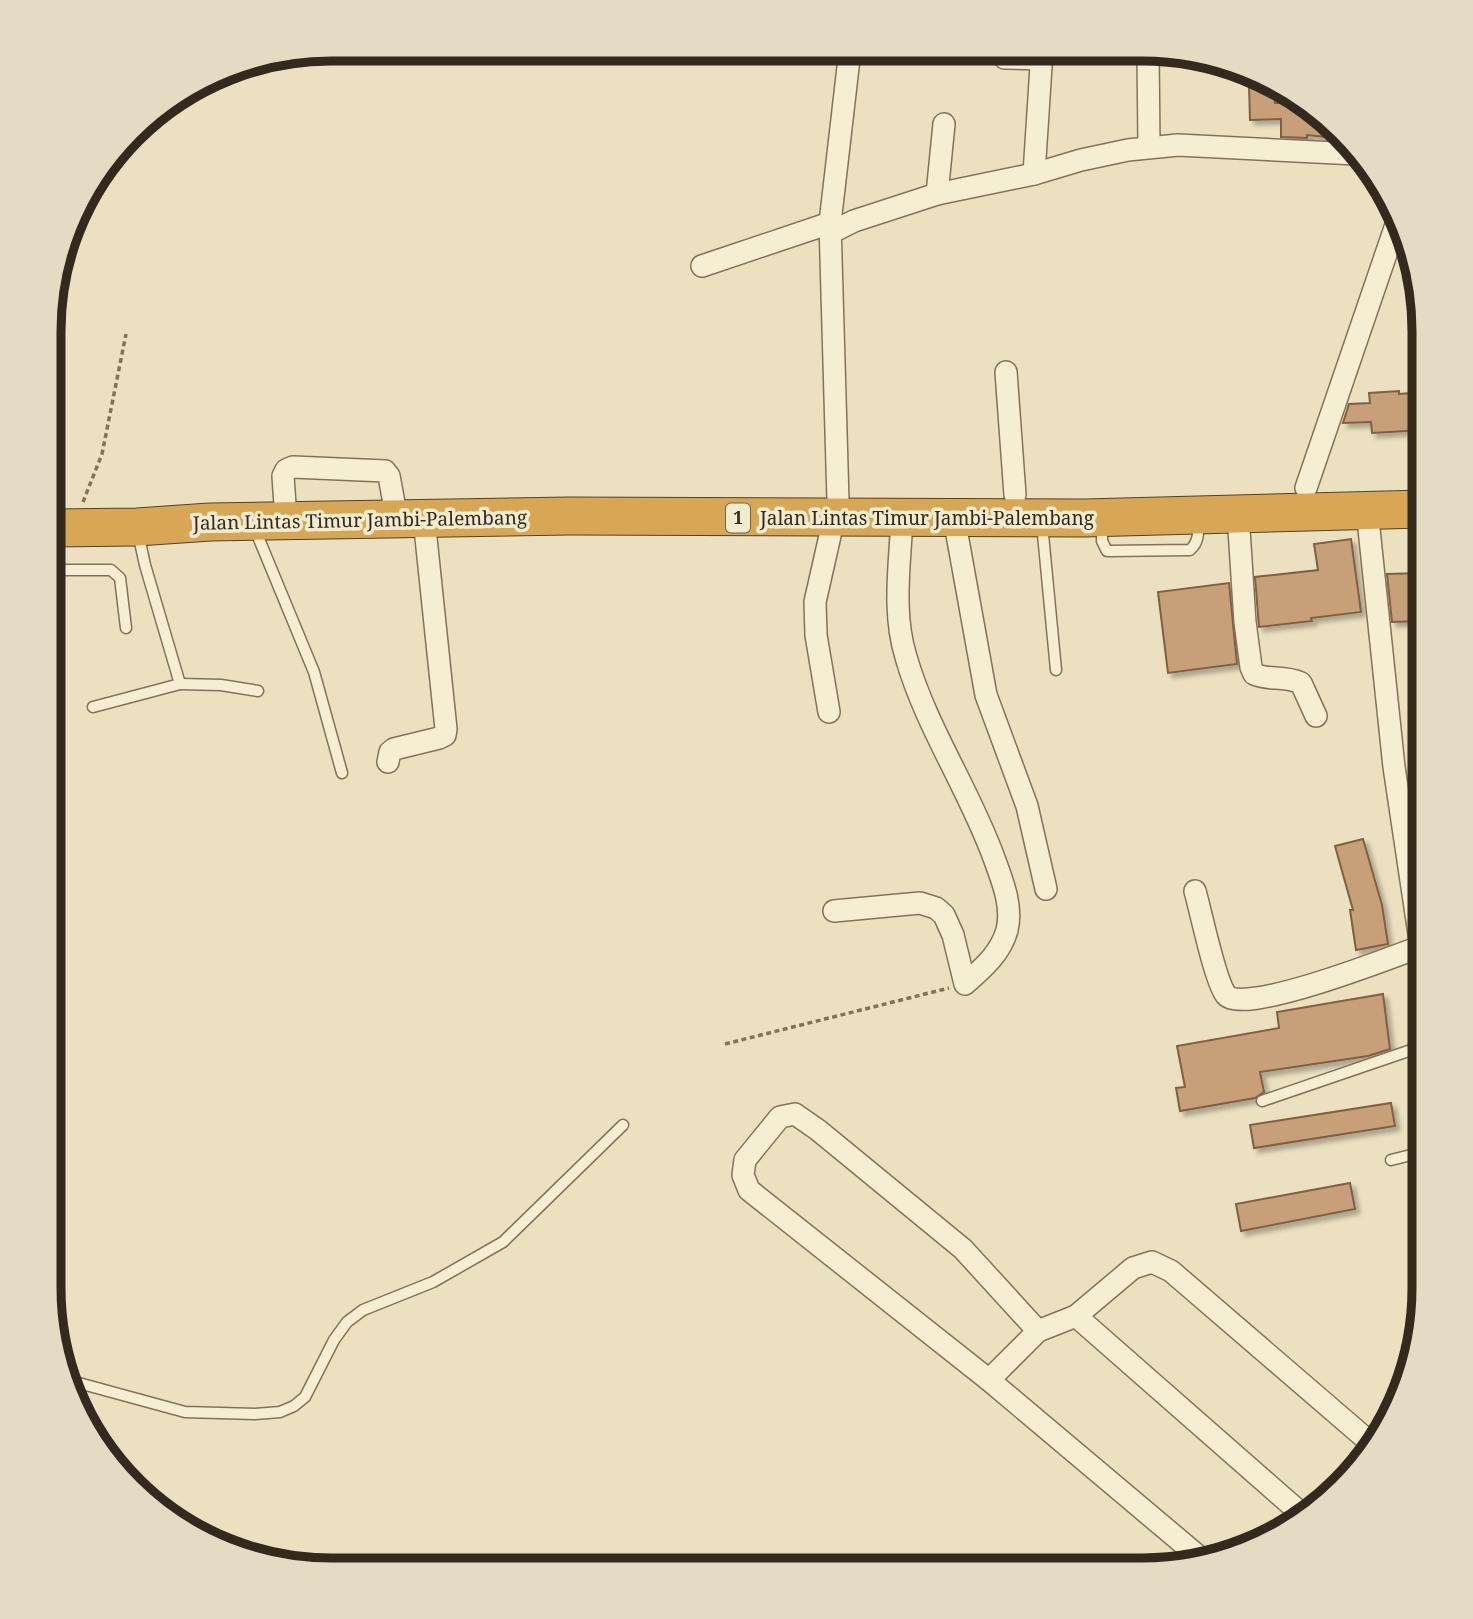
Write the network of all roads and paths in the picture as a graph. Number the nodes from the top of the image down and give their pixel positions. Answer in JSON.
{"nodes":[{"id":1,"x":849,"y":61,"type":"edge"},
{"id":2,"x":1041,"y":61,"type":"edge"},
{"id":3,"x":1148,"y":61,"type":"edge"},
{"id":4,"x":944,"y":124,"type":"dead end"},
{"id":5,"x":1149,"y":147,"type":"junction"},
{"id":6,"x":1345,"y":153,"type":"edge"},
{"id":7,"x":1034,"y":174,"type":"junction"},
{"id":8,"x":937,"y":194,"type":"junction"},
{"id":9,"x":831,"y":228,"type":"junction"},
{"id":10,"x":1393,"y":234,"type":"edge"},
{"id":11,"x":702,"y":266,"type":"dead end"},
{"id":12,"x":126,"y":334,"type":"dead end"},
{"id":13,"x":1006,"y":372,"type":"dead end"},
{"id":14,"x":1412,"y":486,"type":"edge"},
{"id":15,"x":1306,"y":488,"type":"junction"},
{"id":16,"x":1028,"y":506,"type":"junction"},
{"id":17,"x":836,"y":509,"type":"junction"},
{"id":18,"x":1123,"y":509,"type":"junction"},
{"id":19,"x":1412,"y":509,"type":"edge"},
{"id":20,"x":1367,"y":510,"type":"junction"},
{"id":21,"x":409,"y":511,"type":"junction"},
{"id":22,"x":63,"y":514,"type":"edge"},
{"id":23,"x":1238,"y":514,"type":"junction"},
{"id":24,"x":902,"y":518,"type":"junction"},
{"id":25,"x":954,"y":518,"type":"junction"},
{"id":26,"x":251,"y":521,"type":"junction"},
{"id":27,"x":137,"y":527,"type":"junction"},
{"id":28,"x":61,"y":570,"type":"edge"},
{"id":29,"x":126,"y":628,"type":"dead end"},
{"id":30,"x":1056,"y":670,"type":"dead end"},
{"id":31,"x":180,"y":684,"type":"junction"},
{"id":32,"x":258,"y":691,"type":"dead end"},
{"id":33,"x":93,"y":707,"type":"dead end"},
{"id":34,"x":829,"y":712,"type":"dead end"},
{"id":35,"x":1316,"y":716,"type":"dead end"},
{"id":36,"x":388,"y":762,"type":"dead end"},
{"id":37,"x":342,"y":773,"type":"dead end"},
{"id":38,"x":1412,"y":879,"type":"edge"},
{"id":39,"x":1046,"y":889,"type":"dead end"},
{"id":40,"x":1195,"y":891,"type":"dead end"},
{"id":41,"x":834,"y":911,"type":"dead end"},
{"id":42,"x":1412,"y":952,"type":"edge"},
{"id":43,"x":965,"y":984,"type":"junction"},
{"id":44,"x":725,"y":1044,"type":"dead end"},
{"id":45,"x":1412,"y":1050,"type":"edge"},
{"id":46,"x":1262,"y":1101,"type":"dead end"},
{"id":47,"x":624,"y":1125,"type":"dead end"},
{"id":48,"x":1412,"y":1155,"type":"edge"},
{"id":49,"x":1391,"y":1160,"type":"dead end"},
{"id":50,"x":1076,"y":1316,"type":"junction"},
{"id":51,"x":1038,"y":1331,"type":"junction"},
{"id":52,"x":989,"y":1380,"type":"junction"},
{"id":53,"x":79,"y":1383,"type":"edge"},
{"id":54,"x":1366,"y":1439,"type":"edge"},
{"id":55,"x":1295,"y":1510,"type":"edge"},
{"id":56,"x":1194,"y":1553,"type":"edge"}],
"edges":[{"from":1,"to":9,"type":"street"},
{"from":2,"to":7,"type":"street"},
{"from":3,"to":5,"type":"street"},
{"from":4,"to":8,"type":"street"},
{"from":5,"to":6,"type":"street"},
{"from":5,"to":7,"type":"street"},
{"from":7,"to":8,"type":"street"},
{"from":8,"to":9,"type":"street"},
{"from":9,"to":11,"type":"street"},
{"from":9,"to":17,"type":"street"},
{"from":10,"to":15,"type":"street"},
{"from":12,"to":22,"type":"path"},
{"from":13,"to":16,"type":"street"},
{"from":14,"to":15,"type":"highway","name":"Jalan Lintas Timur Jambi-Palembang","number":"1"},
{"from":15,"to":18,"type":"highway","name":"Jalan Lintas Timur Jambi-Palembang","number":"1"},
{"from":16,"to":17,"type":"highway","name":"Jalan Lintas Timur Jambi-Palembang","number":"1"},
{"from":16,"to":18,"type":"highway","name":"Jalan Lintas Timur Jambi-Palembang","number":"1"},
{"from":16,"to":25,"type":"highway","name":"Jalan Lintas Timur Jambi-Palembang","number":"1"},
{"from":16,"to":30,"type":"lane"},
{"from":17,"to":21,"type":"highway","name":"Jalan Lintas Timur Jambi-Palembang","number":"1"},
{"from":17,"to":24,"type":"highway","name":"Jalan Lintas Timur Jambi-Palembang","number":"1"},
{"from":17,"to":34,"type":"street"},
{"from":18,"to":23,"type":"highway","name":"Jalan Lintas Timur Jambi-Palembang","number":"1"},
{"from":19,"to":20,"type":"highway","name":"Jalan Lintas Timur Jambi-Palembang","number":"1"},
{"from":20,"to":23,"type":"highway","name":"Jalan Lintas Timur Jambi-Palembang","number":"1"},
{"from":20,"to":38,"type":"street"},
{"from":21,"to":22,"type":"highway","name":"Jalan Lintas Timur Jambi-Palembang","number":"1"},
{"from":21,"to":26,"type":"highway","name":"Jalan Lintas Timur Jambi-Palembang","number":"1"},
{"from":21,"to":36,"type":"street"},
{"from":22,"to":27,"type":"highway","name":"Jalan Lintas Timur Jambi-Palembang","number":"1"},
{"from":23,"to":35,"type":"street"},
{"from":24,"to":25,"type":"highway","name":"Jalan Lintas Timur Jambi-Palembang","number":"1"},
{"from":24,"to":43,"type":"street"},
{"from":25,"to":39,"type":"street"},
{"from":26,"to":27,"type":"highway","name":"Jalan Lintas Timur Jambi-Palembang","number":"1"},
{"from":26,"to":37,"type":"lane"},
{"from":27,"to":31,"type":"lane"},
{"from":28,"to":29,"type":"lane"},
{"from":31,"to":32,"type":"lane"},
{"from":31,"to":33,"type":"lane"},
{"from":40,"to":42,"type":"street"},
{"from":41,"to":43,"type":"street"},
{"from":43,"to":44,"type":"path"},
{"from":45,"to":46,"type":"lane"},
{"from":47,"to":53,"type":"lane"},
{"from":48,"to":49,"type":"lane"},
{"from":50,"to":51,"type":"street"},
{"from":50,"to":54,"type":"street"},
{"from":50,"to":55,"type":"street"},
{"from":51,"to":52,"type":"street"},
{"from":51,"to":52,"type":"street"},
{"from":52,"to":56,"type":"street"}]}
